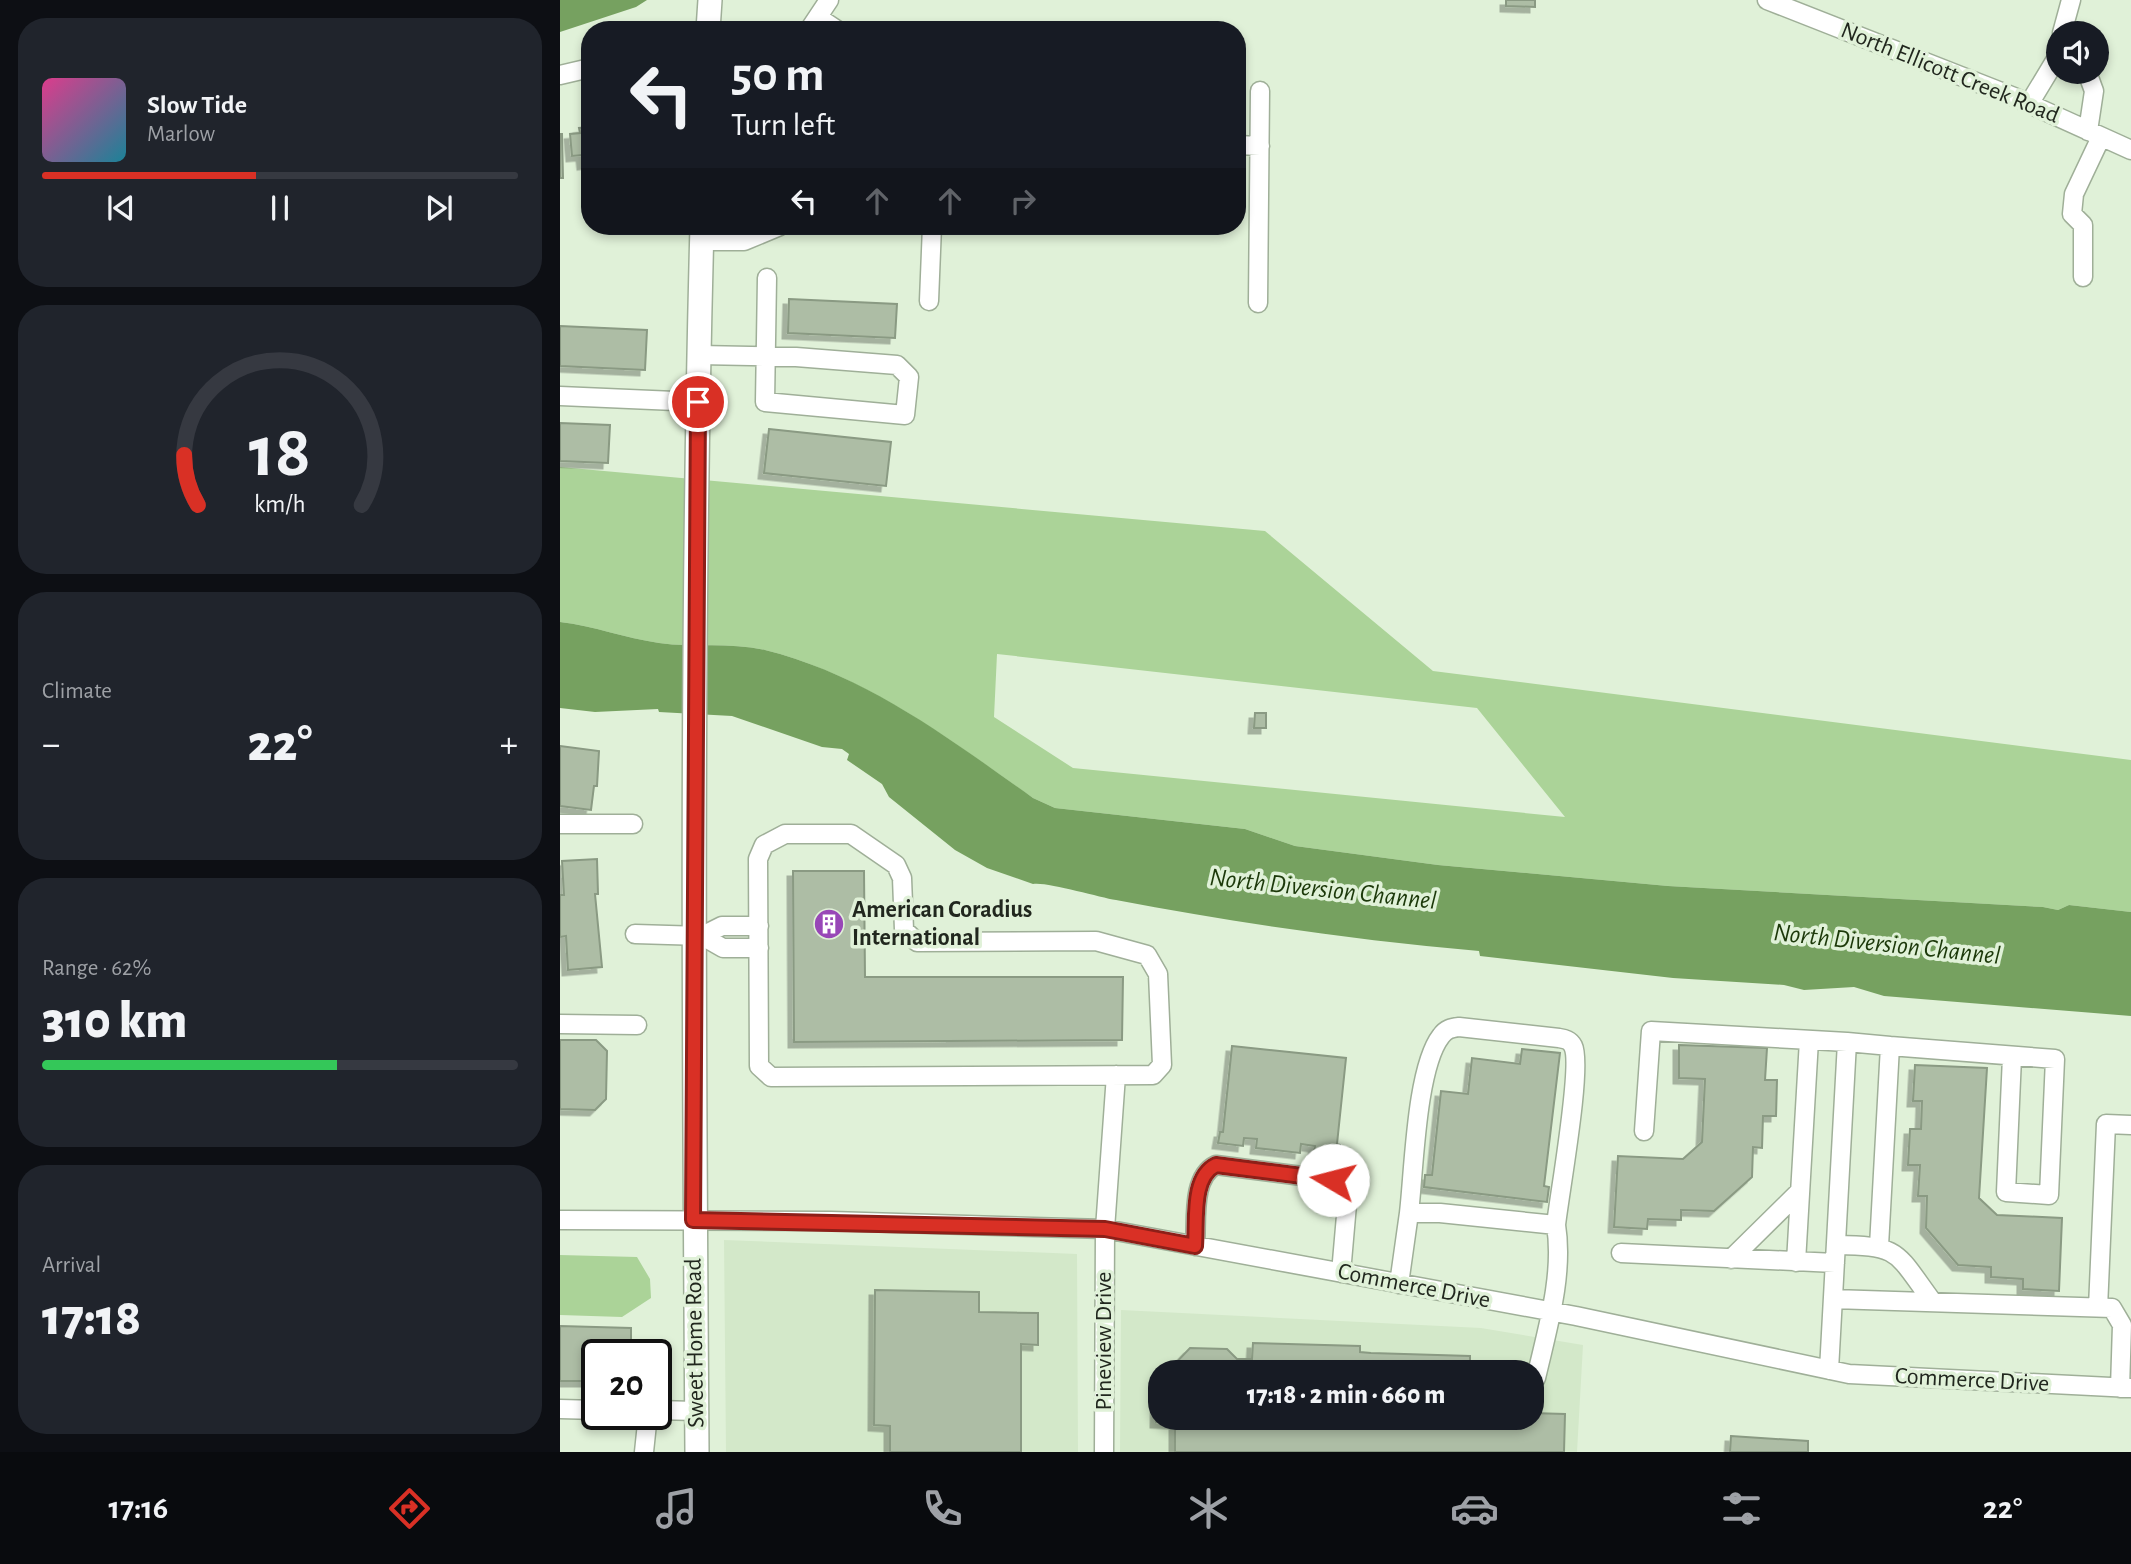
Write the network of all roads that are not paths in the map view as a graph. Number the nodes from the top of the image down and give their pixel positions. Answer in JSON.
{"nodes":[{"id":1,"x":710,"y":0,"type":"edge"},
{"id":2,"x":829,"y":0,"type":"edge"},
{"id":3,"x":1767,"y":0,"type":"edge"},
{"id":4,"x":2071,"y":0,"type":"edge"},
{"id":5,"x":709,"y":21,"type":"edge"},
{"id":6,"x":816,"y":21,"type":"edge"},
{"id":7,"x":2065,"y":21,"type":"edge"},
{"id":8,"x":581,"y":70,"type":"edge"},
{"id":9,"x":2046,"y":74,"type":"edge"},
{"id":10,"x":560,"y":75,"type":"edge"},
{"id":11,"x":2091,"y":84,"type":"edge"},
{"id":12,"x":1260,"y":91,"type":"dead end"},
{"id":13,"x":2029,"y":104,"type":"junction"},
{"id":14,"x":2095,"y":134,"type":"junction"},
{"id":15,"x":1246,"y":145,"type":"edge"},
{"id":16,"x":1260,"y":146,"type":"junction"},
{"id":17,"x":2131,"y":150,"type":"edge"},
{"id":18,"x":702,"y":235,"type":"edge"},
{"id":19,"x":712,"y":235,"type":"edge"},
{"id":20,"x":758,"y":235,"type":"edge"},
{"id":21,"x":932,"y":235,"type":"edge"},
{"id":22,"x":2083,"y":277,"type":"dead end"},
{"id":23,"x":767,"y":278,"type":"dead end"},
{"id":24,"x":929,"y":301,"type":"dead end"},
{"id":25,"x":1258,"y":303,"type":"dead end"},
{"id":26,"x":699,"y":355,"type":"junction"},
{"id":27,"x":765,"y":356,"type":"junction"},
{"id":28,"x":560,"y":396,"type":"edge"},
{"id":29,"x":698,"y":402,"type":"junction"},
{"id":30,"x":560,"y":824,"type":"edge"},
{"id":31,"x":633,"y":824,"type":"dead end"},
{"id":32,"x":759,"y":926,"type":"junction"},
{"id":33,"x":635,"y":934,"type":"dead end"},
{"id":34,"x":699,"y":935,"type":"junction"},
{"id":35,"x":759,"y":948,"type":"junction"},
{"id":36,"x":560,"y":1024,"type":"edge"},
{"id":37,"x":638,"y":1025,"type":"dead end"},
{"id":38,"x":1810,"y":1041,"type":"junction"},
{"id":39,"x":1847,"y":1042,"type":"junction"},
{"id":40,"x":1891,"y":1046,"type":"junction"},
{"id":41,"x":2012,"y":1057,"type":"junction"},
{"id":42,"x":1116,"y":1075,"type":"junction"},
{"id":43,"x":2131,"y":1125,"type":"edge"},
{"id":44,"x":1644,"y":1131,"type":"dead end"},
{"id":45,"x":1800,"y":1191,"type":"junction"},
{"id":46,"x":1409,"y":1213,"type":"junction"},
{"id":47,"x":560,"y":1220,"type":"edge"},
{"id":48,"x":693,"y":1220,"type":"junction"},
{"id":49,"x":1556,"y":1225,"type":"junction"},
{"id":50,"x":1105,"y":1229,"type":"junction"},
{"id":51,"x":1836,"y":1245,"type":"junction"},
{"id":52,"x":1195,"y":1246,"type":"junction"},
{"id":53,"x":1879,"y":1246,"type":"junction"},
{"id":54,"x":1621,"y":1253,"type":"dead end"},
{"id":55,"x":1731,"y":1258,"type":"junction"},
{"id":56,"x":1796,"y":1262,"type":"junction"},
{"id":57,"x":1835,"y":1263,"type":"junction"},
{"id":58,"x":1341,"y":1273,"type":"junction"},
{"id":59,"x":1399,"y":1283,"type":"junction"},
{"id":60,"x":1833,"y":1299,"type":"junction"},
{"id":61,"x":1932,"y":1301,"type":"junction"},
{"id":62,"x":2098,"y":1308,"type":"junction"},
{"id":63,"x":1551,"y":1312,"type":"junction"},
{"id":64,"x":2127,"y":1322,"type":"edge"},
{"id":65,"x":1540,"y":1360,"type":"edge"},
{"id":66,"x":1829,"y":1370,"type":"junction"},
{"id":67,"x":2125,"y":1388,"type":"edge"},
{"id":68,"x":560,"y":1409,"type":"edge"},
{"id":69,"x":581,"y":1410,"type":"edge"},
{"id":70,"x":672,"y":1410,"type":"edge"},
{"id":71,"x":696,"y":1411,"type":"junction"},
{"id":72,"x":646,"y":1430,"type":"edge"},
{"id":73,"x":643,"y":1452,"type":"edge"},
{"id":74,"x":696,"y":1452,"type":"edge"},
{"id":75,"x":1104,"y":1452,"type":"edge"}],
"edges":[{"from":1,"to":5,"type":"main road"},
{"from":2,"to":6,"type":"street"},
{"from":3,"to":13,"type":"street","name":"North Ellicott Creek Road"},
{"from":4,"to":7,"type":"street"},
{"from":8,"to":10,"type":"street"},
{"from":9,"to":13,"type":"street"},
{"from":11,"to":14,"type":"street"},
{"from":12,"to":16,"type":"street"},
{"from":13,"to":14,"type":"street","name":"North Ellicott Creek Road"},
{"from":14,"to":17,"type":"street","name":"North Ellicott Creek Road"},
{"from":14,"to":22,"type":"street"},
{"from":15,"to":16,"type":"street"},
{"from":16,"to":25,"type":"street"},
{"from":18,"to":26,"type":"main road","name":"Sweet Home Road"},
{"from":19,"to":20,"type":"street"},
{"from":21,"to":24,"type":"street"},
{"from":23,"to":27,"type":"street"},
{"from":26,"to":27,"type":"street"},
{"from":26,"to":29,"type":"main road","name":"Sweet Home Road"},
{"from":27,"to":27,"type":"street"},
{"from":28,"to":29,"type":"street"},
{"from":29,"to":34,"type":"main road","name":"Sweet Home Road"},
{"from":30,"to":31,"type":"street"},
{"from":32,"to":34,"type":"street"},
{"from":32,"to":35,"type":"street"},
{"from":32,"to":42,"type":"street"},
{"from":33,"to":34,"type":"street"},
{"from":34,"to":35,"type":"street"},
{"from":34,"to":48,"type":"main road","name":"Sweet Home Road"},
{"from":35,"to":42,"type":"street"},
{"from":36,"to":37,"type":"street"},
{"from":38,"to":39,"type":"street"},
{"from":38,"to":44,"type":"street"},
{"from":38,"to":45,"type":"street"},
{"from":39,"to":40,"type":"street"},
{"from":39,"to":51,"type":"street"},
{"from":40,"to":41,"type":"street"},
{"from":40,"to":53,"type":"street"},
{"from":41,"to":41,"type":"street"},
{"from":42,"to":50,"type":"street","name":"Pineview Drive"},
{"from":43,"to":62,"type":"street"},
{"from":45,"to":55,"type":"street"},
{"from":45,"to":56,"type":"street"},
{"from":46,"to":49,"type":"street"},
{"from":46,"to":49,"type":"street"},
{"from":46,"to":59,"type":"street"},
{"from":47,"to":48,"type":"street","name":"Commerce Drive"},
{"from":48,"to":50,"type":"street","name":"Commerce Drive"},
{"from":48,"to":71,"type":"main road","name":"Sweet Home Road"},
{"from":49,"to":63,"type":"street"},
{"from":50,"to":52,"type":"street","name":"Commerce Drive"},
{"from":50,"to":75,"type":"street","name":"Pineview Drive"},
{"from":51,"to":53,"type":"street"},
{"from":51,"to":57,"type":"street"},
{"from":52,"to":58,"type":"street","name":"Commerce Drive"},
{"from":52,"to":58,"type":"street"},
{"from":53,"to":61,"type":"street"},
{"from":54,"to":55,"type":"street"},
{"from":55,"to":56,"type":"street"},
{"from":56,"to":57,"type":"street"},
{"from":57,"to":60,"type":"street"},
{"from":58,"to":59,"type":"street","name":"Commerce Drive"},
{"from":59,"to":63,"type":"street","name":"Commerce Drive"},
{"from":60,"to":61,"type":"street"},
{"from":60,"to":66,"type":"street"},
{"from":61,"to":62,"type":"street"},
{"from":62,"to":64,"type":"street"},
{"from":63,"to":65,"type":"street"},
{"from":63,"to":66,"type":"street","name":"Commerce Drive"},
{"from":64,"to":67,"type":"street"},
{"from":66,"to":67,"type":"street","name":"Commerce Drive"},
{"from":68,"to":69,"type":"street"},
{"from":70,"to":71,"type":"street"},
{"from":71,"to":74,"type":"main road","name":"Sweet Home Road"},
{"from":72,"to":73,"type":"street"}]}
